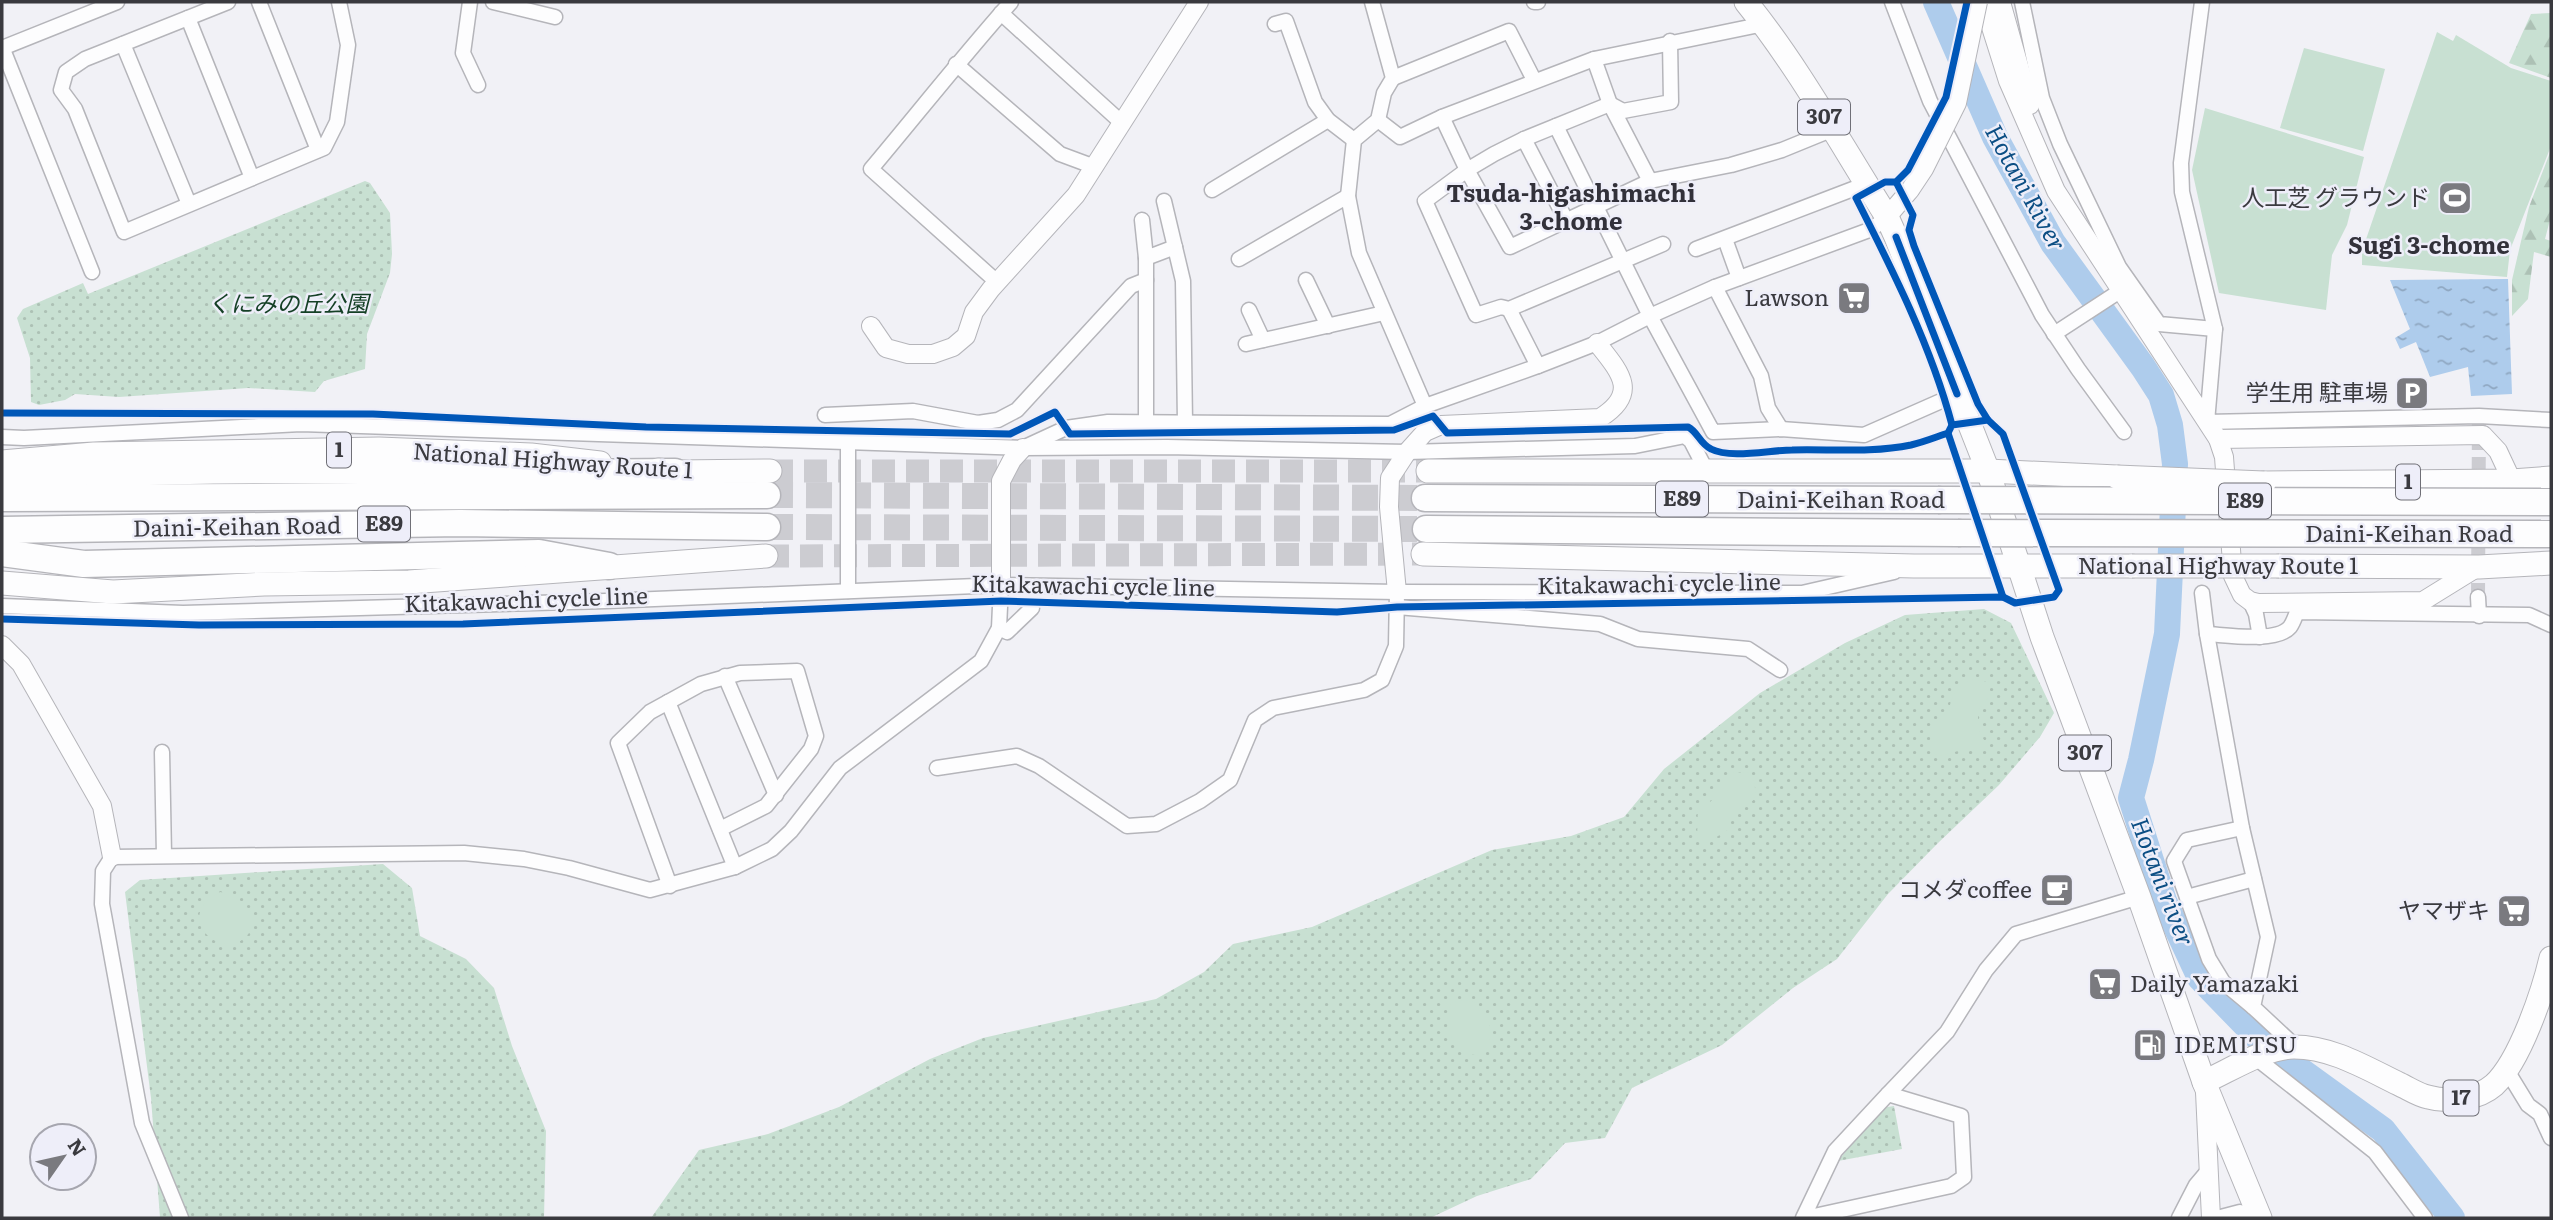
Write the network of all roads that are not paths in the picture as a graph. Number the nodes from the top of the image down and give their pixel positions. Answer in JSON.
{"nodes":[{"id":1,"x":76,"y":2,"type":"edge"},
{"id":2,"x":117,"y":2,"type":"edge"},
{"id":3,"x":228,"y":2,"type":"edge"},
{"id":4,"x":259,"y":2,"type":"edge"},
{"id":5,"x":339,"y":2,"type":"edge"},
{"id":6,"x":470,"y":2,"type":"edge"},
{"id":7,"x":493,"y":2,"type":"edge"},
{"id":8,"x":1199,"y":2,"type":"edge"},
{"id":9,"x":1372,"y":2,"type":"edge"},
{"id":10,"x":1745,"y":2,"type":"edge"},
{"id":11,"x":1892,"y":2,"type":"edge"},
{"id":12,"x":1981,"y":2,"type":"edge"},
{"id":13,"x":2001,"y":2,"type":"edge"},
{"id":14,"x":2022,"y":2,"type":"edge"},
{"id":15,"x":2202,"y":2,"type":"edge"},
{"id":16,"x":1006,"y":7,"type":"edge"},
{"id":17,"x":82,"y":16,"type":"junction"},
{"id":18,"x":555,"y":17,"type":"dead end"},
{"id":19,"x":188,"y":18,"type":"junction"},
{"id":20,"x":1275,"y":24,"type":"dead end"},
{"id":21,"x":1764,"y":24,"type":"junction"},
{"id":22,"x":1670,"y":41,"type":"junction"},
{"id":23,"x":123,"y":44,"type":"junction"},
{"id":24,"x":2,"y":48,"type":"edge"},
{"id":25,"x":1594,"y":59,"type":"junction"},
{"id":26,"x":956,"y":64,"type":"junction"},
{"id":27,"x":1393,"y":78,"type":"junction"},
{"id":28,"x":1534,"y":80,"type":"junction"},
{"id":29,"x":478,"y":85,"type":"dead end"},
{"id":30,"x":1611,"y":104,"type":"junction"},
{"id":31,"x":1442,"y":117,"type":"junction"},
{"id":32,"x":1328,"y":120,"type":"junction"},
{"id":33,"x":1378,"y":120,"type":"junction"},
{"id":34,"x":1122,"y":123,"type":"junction"},
{"id":35,"x":1556,"y":126,"type":"junction"},
{"id":36,"x":1831,"y":130,"type":"junction"},
{"id":37,"x":1524,"y":139,"type":"junction"},
{"id":38,"x":1354,"y":140,"type":"junction"},
{"id":39,"x":318,"y":150,"type":"junction"},
{"id":40,"x":1095,"y":167,"type":"junction"},
{"id":41,"x":1467,"y":170,"type":"junction"},
{"id":42,"x":253,"y":178,"type":"junction"},
{"id":43,"x":1650,"y":181,"type":"junction"},
{"id":44,"x":1866,"y":184,"type":"junction"},
{"id":45,"x":1212,"y":190,"type":"dead end"},
{"id":46,"x":1348,"y":196,"type":"junction"},
{"id":47,"x":1164,"y":201,"type":"dead end"},
{"id":48,"x":189,"y":204,"type":"junction"},
{"id":49,"x":1595,"y":206,"type":"junction"},
{"id":50,"x":1887,"y":217,"type":"junction"},
{"id":51,"x":1142,"y":220,"type":"dead end"},
{"id":52,"x":1566,"y":220,"type":"junction"},
{"id":53,"x":1725,"y":239,"type":"junction"},
{"id":54,"x":2089,"y":243,"type":"junction"},
{"id":55,"x":1663,"y":244,"type":"dead end"},
{"id":56,"x":1175,"y":247,"type":"junction"},
{"id":57,"x":1696,"y":249,"type":"dead end"},
{"id":58,"x":1146,"y":258,"type":"junction"},
{"id":59,"x":1238,"y":259,"type":"dead end"},
{"id":60,"x":1624,"y":260,"type":"junction"},
{"id":61,"x":92,"y":272,"type":"dead end"},
{"id":62,"x":1739,"y":278,"type":"junction"},
{"id":63,"x":1146,"y":280,"type":"junction"},
{"id":64,"x":1306,"y":280,"type":"dead end"},
{"id":65,"x":997,"y":282,"type":"junction"},
{"id":66,"x":1715,"y":287,"type":"junction"},
{"id":67,"x":2114,"y":295,"type":"junction"},
{"id":68,"x":1509,"y":309,"type":"junction"},
{"id":69,"x":1249,"y":310,"type":"dead end"},
{"id":70,"x":1384,"y":313,"type":"junction"},
{"id":71,"x":1650,"y":316,"type":"junction"},
{"id":72,"x":871,"y":326,"type":"dead end"},
{"id":73,"x":1328,"y":326,"type":"junction"},
{"id":74,"x":2214,"y":329,"type":"junction"},
{"id":75,"x":2054,"y":334,"type":"junction"},
{"id":76,"x":1263,"y":340,"type":"junction"},
{"id":77,"x":1597,"y":343,"type":"junction"},
{"id":78,"x":1245,"y":344,"type":"dead end"},
{"id":79,"x":1538,"y":366,"type":"junction"},
{"id":80,"x":1957,"y":394,"type":"junction"},
{"id":81,"x":1424,"y":406,"type":"junction"},
{"id":82,"x":825,"y":415,"type":"dead end"},
{"id":83,"x":2551,"y":420,"type":"edge"},
{"id":84,"x":2207,"y":422,"type":"junction"},
{"id":85,"x":1146,"y":423,"type":"junction"},
{"id":86,"x":1185,"y":423,"type":"junction"},
{"id":87,"x":1781,"y":429,"type":"junction"},
{"id":88,"x":2124,"y":432,"type":"dead end"},
{"id":89,"x":2,"y":437,"type":"edge"},
{"id":90,"x":2217,"y":439,"type":"junction"},
{"id":91,"x":848,"y":442,"type":"junction"},
{"id":92,"x":1023,"y":448,"type":"junction"},
{"id":93,"x":1407,"y":452,"type":"junction"},
{"id":94,"x":2,"y":462,"type":"edge"},
{"id":95,"x":1706,"y":470,"type":"junction"},
{"id":96,"x":1427,"y":471,"type":"tunnel mouth"},
{"id":97,"x":1988,"y":471,"type":"junction"},
{"id":98,"x":676,"y":472,"type":"junction"},
{"id":99,"x":2551,"y":478,"type":"edge"},
{"id":100,"x":2,"y":481,"type":"edge"},
{"id":101,"x":2512,"y":481,"type":"junction"},
{"id":102,"x":768,"y":483,"type":"joint"},
{"id":103,"x":2,"y":498,"type":"edge"},
{"id":104,"x":1425,"y":498,"type":"tunnel mouth"},
{"id":105,"x":2551,"y":502,"type":"edge"},
{"id":106,"x":767,"y":527,"type":"tunnel mouth"},
{"id":107,"x":2,"y":530,"type":"edge"},
{"id":108,"x":2551,"y":534,"type":"edge"},
{"id":109,"x":1425,"y":542,"type":"joint"},
{"id":110,"x":2,"y":553,"type":"edge"},
{"id":111,"x":766,"y":556,"type":"tunnel mouth"},
{"id":112,"x":2551,"y":563,"type":"edge"},
{"id":113,"x":608,"y":566,"type":"junction"},
{"id":114,"x":1914,"y":566,"type":"junction"},
{"id":115,"x":2019,"y":566,"type":"junction"},
{"id":116,"x":2479,"y":567,"type":"junction"},
{"id":117,"x":2,"y":583,"type":"edge"},
{"id":118,"x":1001,"y":585,"type":"junction"},
{"id":119,"x":848,"y":591,"type":"junction"},
{"id":120,"x":2202,"y":593,"type":"dead end"},
{"id":121,"x":2478,"y":597,"type":"tunnel mouth"},
{"id":122,"x":1397,"y":600,"type":"junction"},
{"id":123,"x":2250,"y":601,"type":"junction"},
{"id":124,"x":2,"y":606,"type":"edge"},
{"id":125,"x":1032,"y":608,"type":"dead end"},
{"id":126,"x":2479,"y":616,"type":"junction"},
{"id":127,"x":2551,"y":625,"type":"edge"},
{"id":128,"x":999,"y":628,"type":"junction"},
{"id":129,"x":2207,"y":634,"type":"junction"},
{"id":130,"x":2260,"y":637,"type":"junction"},
{"id":131,"x":2,"y":645,"type":"edge"},
{"id":132,"x":1780,"y":670,"type":"dead end"},
{"id":133,"x":725,"y":676,"type":"junction"},
{"id":134,"x":668,"y":702,"type":"junction"},
{"id":135,"x":162,"y":752,"type":"dead end"},
{"id":136,"x":937,"y":768,"type":"dead end"},
{"id":137,"x":776,"y":795,"type":"junction"},
{"id":138,"x":2242,"y":828,"type":"junction"},
{"id":139,"x":720,"y":829,"type":"junction"},
{"id":140,"x":164,"y":855,"type":"junction"},
{"id":141,"x":112,"y":857,"type":"junction"},
{"id":142,"x":735,"y":867,"type":"junction"},
{"id":143,"x":2254,"y":879,"type":"junction"},
{"id":144,"x":670,"y":886,"type":"junction"},
{"id":145,"x":2139,"y":897,"type":"junction"},
{"id":146,"x":2187,"y":897,"type":"junction"},
{"id":147,"x":2551,"y":958,"type":"edge"},
{"id":148,"x":2253,"y":1007,"type":"junction"},
{"id":149,"x":2296,"y":1047,"type":"junction"},
{"id":150,"x":2256,"y":1058,"type":"junction"},
{"id":151,"x":2506,"y":1069,"type":"junction"},
{"id":152,"x":2204,"y":1082,"type":"junction"},
{"id":153,"x":1888,"y":1094,"type":"junction"},
{"id":154,"x":2551,"y":1138,"type":"edge"},
{"id":155,"x":2207,"y":1172,"type":"junction"},
{"id":156,"x":181,"y":1218,"type":"edge"},
{"id":157,"x":1804,"y":1218,"type":"edge"},
{"id":158,"x":2179,"y":1218,"type":"edge"},
{"id":159,"x":2211,"y":1218,"type":"edge"},
{"id":160,"x":2217,"y":1218,"type":"edge"},
{"id":161,"x":2254,"y":1218,"type":"edge"},
{"id":162,"x":2260,"y":1218,"type":"edge"},
{"id":163,"x":2425,"y":1218,"type":"edge"}],
"edges":[{"from":1,"to":17,"type":"street"},
{"from":2,"to":17,"type":"street"},
{"from":3,"to":19,"type":"street"},
{"from":4,"to":39,"type":"street"},
{"from":5,"to":39,"type":"street"},
{"from":6,"to":29,"type":"street"},
{"from":7,"to":18,"type":"street"},
{"from":8,"to":34,"type":"street"},
{"from":9,"to":27,"type":"street"},
{"from":10,"to":21,"type":"main road","number":"307"},
{"from":11,"to":75,"type":"street"},
{"from":12,"to":50,"type":"street","bridge":true},
{"from":12,"to":54,"type":"street"},
{"from":13,"to":54,"type":"street"},
{"from":14,"to":74,"type":"street"},
{"from":15,"to":74,"type":"street"},
{"from":16,"to":26,"type":"street"},
{"from":16,"to":34,"type":"street"},
{"from":17,"to":24,"type":"street"},
{"from":19,"to":23,"type":"street"},
{"from":19,"to":42,"type":"street"},
{"from":20,"to":32,"type":"street"},
{"from":21,"to":22,"type":"street"},
{"from":21,"to":36,"type":"main road","number":"307"},
{"from":22,"to":25,"type":"street"},
{"from":22,"to":30,"type":"street"},
{"from":23,"to":48,"type":"street"},
{"from":23,"to":48,"type":"street"},
{"from":24,"to":61,"type":"street"},
{"from":25,"to":28,"type":"street"},
{"from":25,"to":30,"type":"street"},
{"from":26,"to":40,"type":"street"},
{"from":26,"to":65,"type":"street"},
{"from":27,"to":28,"type":"street"},
{"from":27,"to":33,"type":"street"},
{"from":28,"to":31,"type":"street"},
{"from":30,"to":35,"type":"street"},
{"from":30,"to":43,"type":"street"},
{"from":31,"to":33,"type":"street"},
{"from":31,"to":41,"type":"street"},
{"from":32,"to":38,"type":"street"},
{"from":32,"to":45,"type":"street"},
{"from":33,"to":38,"type":"street"},
{"from":34,"to":40,"type":"street"},
{"from":35,"to":37,"type":"street"},
{"from":35,"to":49,"type":"street"},
{"from":36,"to":43,"type":"street"},
{"from":36,"to":44,"type":"main road","number":"307"},
{"from":37,"to":41,"type":"street"},
{"from":37,"to":52,"type":"street"},
{"from":38,"to":46,"type":"street"},
{"from":39,"to":42,"type":"street"},
{"from":40,"to":65,"type":"street"},
{"from":41,"to":52,"type":"street"},
{"from":41,"to":68,"type":"street"},
{"from":42,"to":48,"type":"street"},
{"from":43,"to":49,"type":"street"},
{"from":44,"to":50,"type":"main road","number":"307"},
{"from":44,"to":53,"type":"street"},
{"from":46,"to":59,"type":"street"},
{"from":46,"to":70,"type":"street"},
{"from":47,"to":56,"type":"street"},
{"from":49,"to":52,"type":"street"},
{"from":49,"to":60,"type":"street"},
{"from":50,"to":62,"type":"street"},
{"from":50,"to":80,"type":"main road","number":"307"},
{"from":51,"to":58,"type":"street"},
{"from":53,"to":57,"type":"street"},
{"from":53,"to":62,"type":"street"},
{"from":54,"to":67,"type":"street"},
{"from":55,"to":60,"type":"street"},
{"from":56,"to":58,"type":"street"},
{"from":56,"to":86,"type":"street"},
{"from":58,"to":63,"type":"street"},
{"from":60,"to":68,"type":"street"},
{"from":60,"to":71,"type":"street"},
{"from":62,"to":66,"type":"street"},
{"from":63,"to":82,"type":"street"},
{"from":63,"to":85,"type":"street"},
{"from":64,"to":73,"type":"street"},
{"from":65,"to":72,"type":"street"},
{"from":66,"to":71,"type":"street"},
{"from":66,"to":87,"type":"street"},
{"from":67,"to":75,"type":"street"},
{"from":67,"to":84,"type":"street"},
{"from":68,"to":79,"type":"street"},
{"from":69,"to":76,"type":"street"},
{"from":70,"to":73,"type":"street"},
{"from":70,"to":81,"type":"street"},
{"from":71,"to":77,"type":"street"},
{"from":71,"to":87,"type":"street"},
{"from":73,"to":76,"type":"street"},
{"from":74,"to":84,"type":"street"},
{"from":75,"to":88,"type":"street"},
{"from":76,"to":78,"type":"street"},
{"from":77,"to":79,"type":"street"},
{"from":77,"to":93,"type":"street"},
{"from":79,"to":81,"type":"street"},
{"from":80,"to":87,"type":"street"},
{"from":80,"to":97,"type":"main road","number":"307"},
{"from":81,"to":86,"type":"street"},
{"from":83,"to":84,"type":"street"},
{"from":84,"to":90,"type":"street"},
{"from":85,"to":86,"type":"street"},
{"from":85,"to":92,"type":"street"},
{"from":89,"to":91,"type":"street"},
{"from":90,"to":101,"type":"street"},
{"from":90,"to":123,"type":"street"},
{"from":91,"to":92,"type":"street"},
{"from":91,"to":119,"type":"street"},
{"from":92,"to":93,"type":"street"},
{"from":92,"to":118,"type":"street"},
{"from":93,"to":95,"type":"street"},
{"from":93,"to":122,"type":"street"},
{"from":94,"to":98,"type":"main road","name":"National Highway Route 1","number":"1"},
{"from":95,"to":96,"type":"main road","number":"1"},
{"from":95,"to":97,"type":"main road","number":"1"},
{"from":97,"to":101,"type":"main road","number":"1","bridge":true},
{"from":97,"to":115,"type":"main road","number":"307"},
{"from":98,"to":100,"type":"highway"},
{"from":98,"to":102,"type":"main road","name":"National Highway Route 1","number":"1"},
{"from":99,"to":101,"type":"main road","number":"1"},
{"from":102,"to":103,"type":"highway","name":"Daini-Keihan Road","number":"E89"},
{"from":104,"to":105,"type":"highway","name":"Daini-Keihan Road","number":"E89","bridge":true},
{"from":106,"to":107,"type":"highway","name":"Daini-Keihan Road","number":"E89"},
{"from":108,"to":109,"type":"highway","name":"Daini-Keihan Road","number":"E89","bridge":true},
{"from":109,"to":114,"type":"main road","name":"National Highway Route 1"},
{"from":110,"to":113,"type":"highway"},
{"from":111,"to":113,"type":"main road"},
{"from":112,"to":116,"type":"main road","name":"National Highway Route 1"},
{"from":113,"to":117,"type":"main road"},
{"from":114,"to":115,"type":"main road","name":"National Highway Route 1"},
{"from":114,"to":122,"type":"street"},
{"from":115,"to":116,"type":"main road","name":"National Highway Route 1","bridge":true},
{"from":115,"to":145,"type":"main road","number":"307"},
{"from":116,"to":123,"type":"street"},
{"from":118,"to":119,"type":"street"},
{"from":118,"to":122,"type":"street"},
{"from":118,"to":128,"type":"street"},
{"from":119,"to":124,"type":"street"},
{"from":120,"to":129,"type":"street"},
{"from":121,"to":126,"type":"street"},
{"from":122,"to":132,"type":"street"},
{"from":122,"to":136,"type":"street"},
{"from":123,"to":130,"type":"street"},
{"from":125,"to":128,"type":"street"},
{"from":126,"to":127,"type":"street"},
{"from":126,"to":130,"type":"street"},
{"from":128,"to":142,"type":"street"},
{"from":129,"to":130,"type":"street"},
{"from":129,"to":138,"type":"street"},
{"from":131,"to":141,"type":"street"},
{"from":133,"to":134,"type":"street"},
{"from":133,"to":137,"type":"street"},
{"from":133,"to":137,"type":"street"},
{"from":134,"to":139,"type":"street"},
{"from":134,"to":144,"type":"street"},
{"from":135,"to":140,"type":"street"},
{"from":137,"to":139,"type":"street"},
{"from":138,"to":143,"type":"street"},
{"from":138,"to":146,"type":"street"},
{"from":139,"to":142,"type":"street"},
{"from":140,"to":141,"type":"street"},
{"from":140,"to":144,"type":"street"},
{"from":141,"to":156,"type":"street"},
{"from":142,"to":144,"type":"street"},
{"from":143,"to":146,"type":"street"},
{"from":143,"to":148,"type":"street"},
{"from":145,"to":152,"type":"main road","number":"307"},
{"from":145,"to":153,"type":"street"},
{"from":146,"to":148,"type":"street"},
{"from":147,"to":151,"type":"main road","number":"17"},
{"from":148,"to":149,"type":"street"},
{"from":149,"to":150,"type":"main road","number":"17"},
{"from":149,"to":151,"type":"main road","number":"17"},
{"from":150,"to":152,"type":"main road","number":"17"},
{"from":150,"to":163,"type":"street"},
{"from":151,"to":154,"type":"street"},
{"from":152,"to":155,"type":"street"},
{"from":152,"to":162,"type":"main road","number":"307"},
{"from":153,"to":157,"type":"street"},
{"from":153,"to":157,"type":"street"},
{"from":155,"to":158,"type":"street"},
{"from":155,"to":159,"type":"street"},
{"from":160,"to":161,"type":"street"}]}
